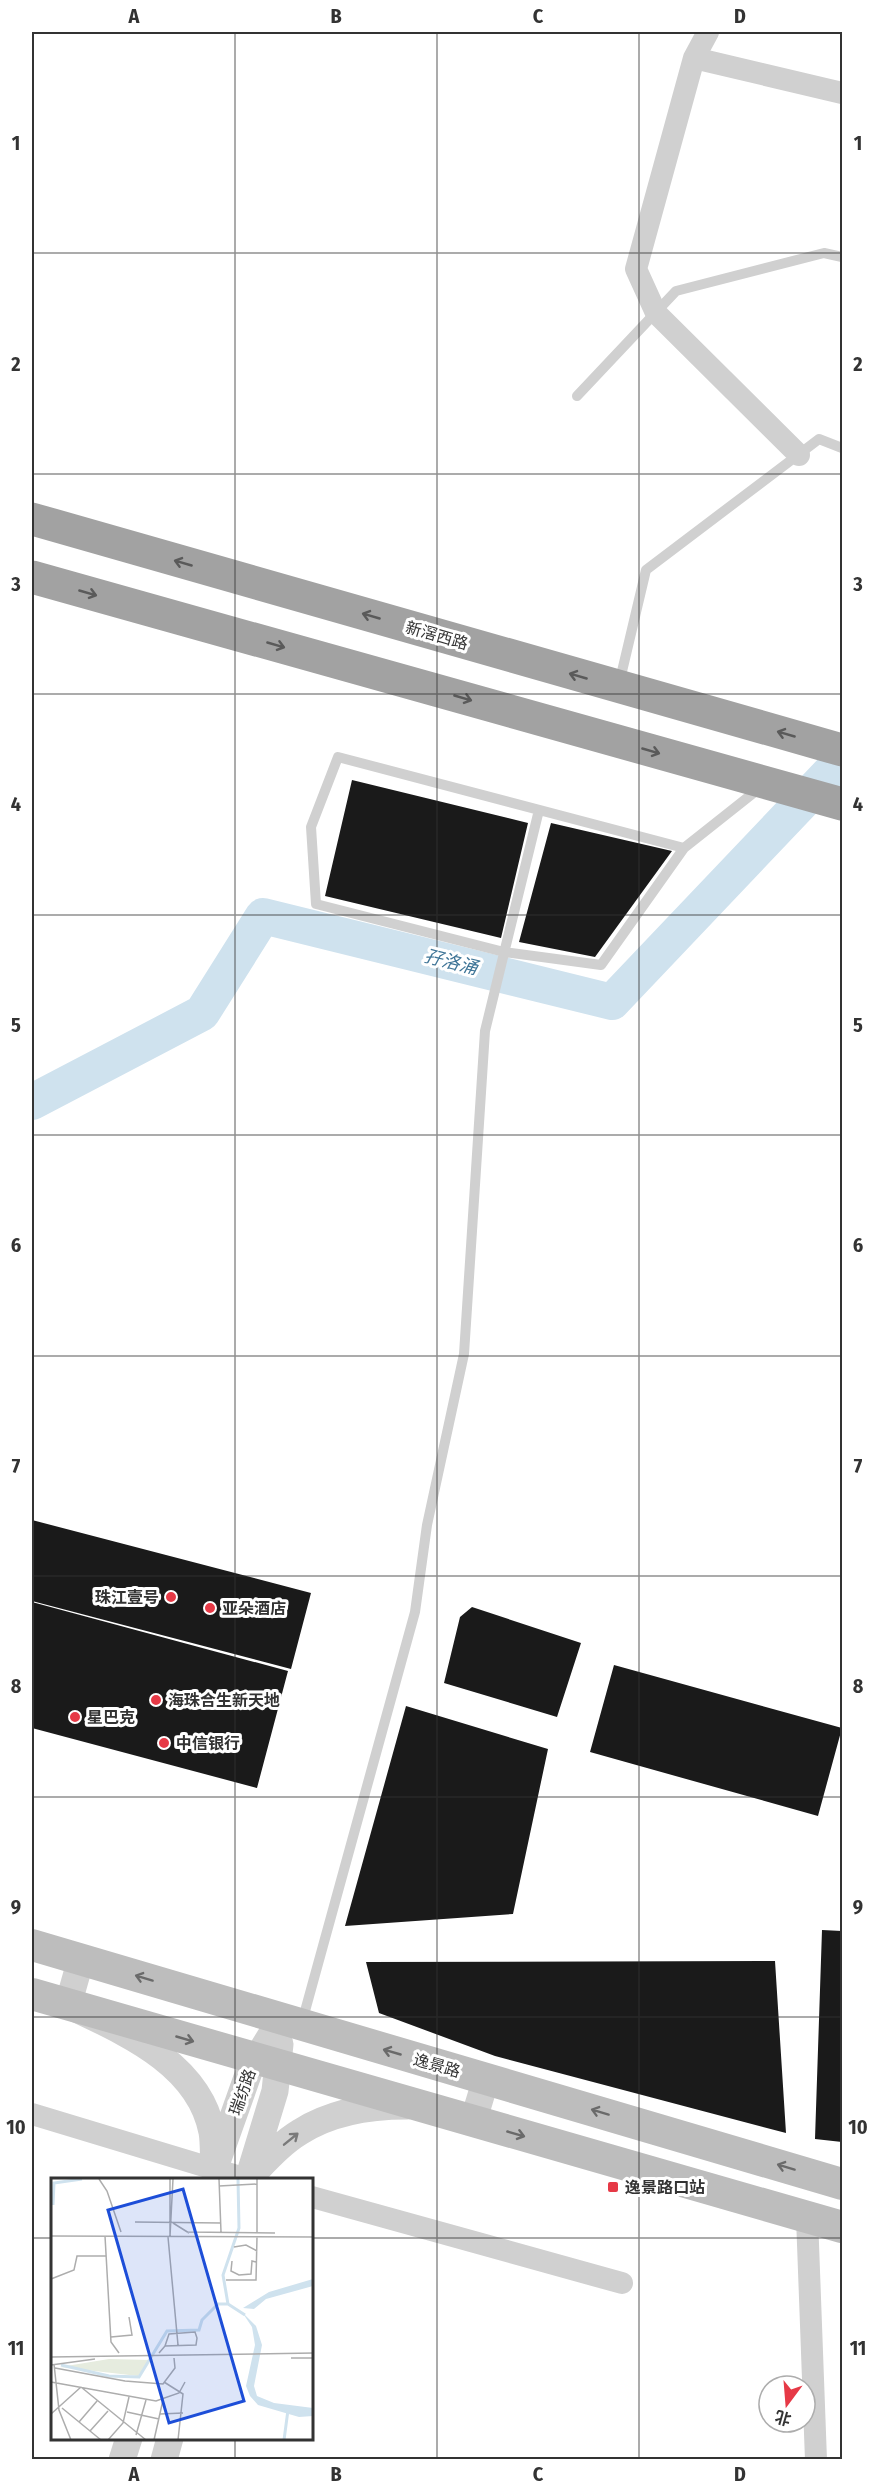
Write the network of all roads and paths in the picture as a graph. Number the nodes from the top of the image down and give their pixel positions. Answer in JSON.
{"nodes":[{"id":1,"x":708,"y":32,"type":"edge"},
{"id":2,"x":694,"y":58,"type":"junction"},
{"id":3,"x":843,"y":93,"type":"edge"},
{"id":4,"x":843,"y":257,"type":"edge"},
{"id":5,"x":656,"y":313,"type":"junction"},
{"id":6,"x":577,"y":396,"type":"dead end"},
{"id":7,"x":843,"y":448,"type":"edge"},
{"id":8,"x":799,"y":455,"type":"junction"},
{"id":9,"x":32,"y":519,"type":"edge"},
{"id":10,"x":32,"y":577,"type":"edge"},
{"id":11,"x":618,"y":687,"type":"junction"},
{"id":12,"x":843,"y":750,"type":"edge"},
{"id":13,"x":766,"y":783,"type":"junction"},
{"id":14,"x":843,"y":804,"type":"edge"},
{"id":15,"x":539,"y":810,"type":"junction"},
{"id":16,"x":684,"y":848,"type":"junction"},
{"id":17,"x":504,"y":952,"type":"junction"},
{"id":18,"x":32,"y":1945,"type":"edge"},
{"id":19,"x":81,"y":1959,"type":"junction"},
{"id":20,"x":32,"y":1994,"type":"edge"},
{"id":21,"x":68,"y":2005,"type":"junction"},
{"id":22,"x":291,"y":2022,"type":"junction"},
{"id":23,"x":267,"y":2062,"type":"junction"},
{"id":24,"x":486,"y":2079,"type":"junction"},
{"id":25,"x":420,"y":2106,"type":"junction"},
{"id":26,"x":32,"y":2114,"type":"edge"},
{"id":27,"x":473,"y":2122,"type":"junction"},
{"id":28,"x":212,"y":2174,"type":"edge"},
{"id":29,"x":241,"y":2178,"type":"edge"},
{"id":30,"x":248,"y":2178,"type":"edge"},
{"id":31,"x":249,"y":2178,"type":"edge"},
{"id":32,"x":843,"y":2184,"type":"edge"},
{"id":33,"x":314,"y":2198,"type":"edge"},
{"id":34,"x":807,"y":2217,"type":"junction"},
{"id":35,"x":843,"y":2227,"type":"edge"},
{"id":36,"x":622,"y":2283,"type":"dead end"},
{"id":37,"x":129,"y":2440,"type":"edge"},
{"id":38,"x":170,"y":2440,"type":"edge"},
{"id":39,"x":122,"y":2460,"type":"edge"},
{"id":40,"x":164,"y":2460,"type":"edge"},
{"id":41,"x":816,"y":2460,"type":"edge"}],
"edges":[{"from":1,"to":2,"type":"street"},
{"from":2,"to":3,"type":"street"},
{"from":2,"to":5,"type":"street"},
{"from":4,"to":5,"type":"lane"},
{"from":5,"to":6,"type":"lane"},
{"from":5,"to":8,"type":"street"},
{"from":7,"to":8,"type":"lane"},
{"from":8,"to":11,"type":"lane"},
{"from":11,"to":9,"type":"highway","name":"新滘西路","one_way":true},
{"from":10,"to":13,"type":"highway","one_way":true},
{"from":12,"to":11,"type":"highway","name":"新滘西路","one_way":true},
{"from":13,"to":14,"type":"highway"},
{"from":13,"to":16,"type":"lane"},
{"from":15,"to":16,"type":"lane"},
{"from":15,"to":17,"type":"lane"},
{"from":15,"to":17,"type":"lane"},
{"from":16,"to":17,"type":"lane"},
{"from":17,"to":22,"type":"lane"},
{"from":18,"to":19,"type":"main road","name":"逸景路"},
{"from":19,"to":21,"type":"street"},
{"from":22,"to":19,"type":"main road","name":"逸景路","one_way":true},
{"from":20,"to":21,"type":"main road"},
{"from":21,"to":23,"type":"main road","one_way":true},
{"from":21,"to":28,"type":"street"},
{"from":22,"to":23,"type":"street","name":"瑞纺路"},
{"from":24,"to":22,"type":"main road","name":"逸景路","one_way":true},
{"from":23,"to":25,"type":"main road"},
{"from":23,"to":28,"type":"street","name":"瑞纺路"},
{"from":23,"to":30,"type":"street"},
{"from":24,"to":27,"type":"street"},
{"from":32,"to":24,"type":"main road","name":"逸景路","one_way":true},
{"from":25,"to":27,"type":"main road"},
{"from":31,"to":25,"type":"street","one_way":true},
{"from":26,"to":28,"type":"street"},
{"from":27,"to":34,"type":"main road","one_way":true},
{"from":28,"to":29,"type":"street"},
{"from":33,"to":36,"type":"street"},
{"from":34,"to":35,"type":"main road"},
{"from":34,"to":41,"type":"street"},
{"from":37,"to":39,"type":"street"},
{"from":38,"to":40,"type":"street"}]}
